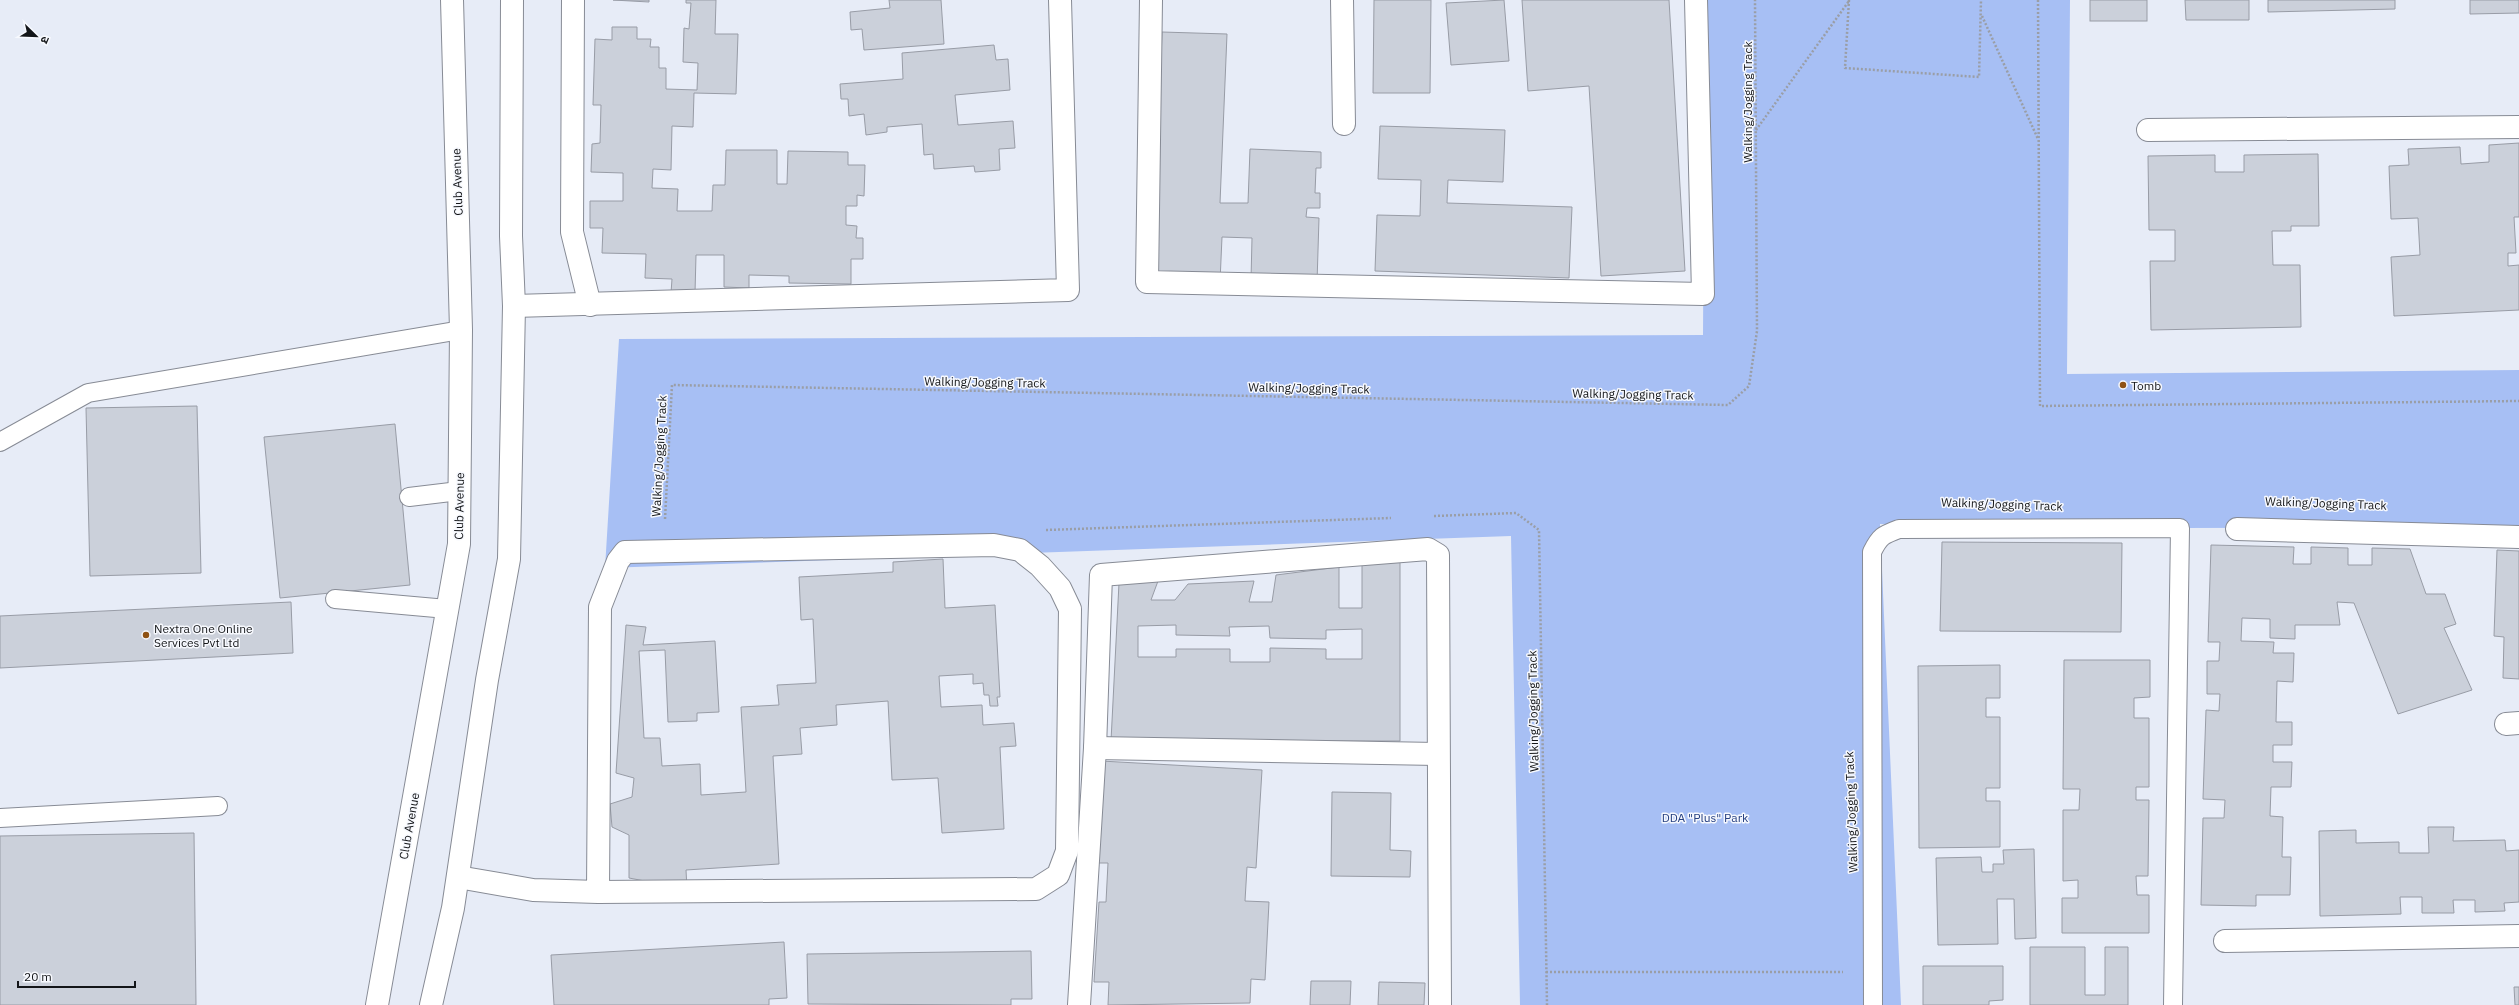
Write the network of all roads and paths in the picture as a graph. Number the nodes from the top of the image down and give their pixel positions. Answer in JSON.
{"nodes":[{"id":1,"x":452,"y":0,"type":"edge"},
{"id":2,"x":512,"y":0,"type":"edge"},
{"id":3,"x":573,"y":0,"type":"edge"},
{"id":4,"x":1060,"y":0,"type":"edge"},
{"id":5,"x":1151,"y":0,"type":"edge"},
{"id":6,"x":1342,"y":0,"type":"edge"},
{"id":7,"x":1696,"y":0,"type":"edge"},
{"id":8,"x":1755,"y":0,"type":"edge"},
{"id":9,"x":1849,"y":0,"type":"edge"},
{"id":10,"x":1981,"y":0,"type":"edge"},
{"id":11,"x":2038,"y":0,"type":"edge"},
{"id":12,"x":1982,"y":14,"type":"junction"},
{"id":13,"x":1344,"y":124,"type":"dead end"},
{"id":14,"x":2519,"y":128,"type":"edge"},
{"id":15,"x":1756,"y":130,"type":"junction"},
{"id":16,"x":2148,"y":130,"type":"dead end"},
{"id":17,"x":2039,"y":141,"type":"junction"},
{"id":18,"x":590,"y":305,"type":"junction"},
{"id":19,"x":514,"y":306,"type":"junction"},
{"id":20,"x":461,"y":330,"type":"junction"},
{"id":21,"x":2519,"y":401,"type":"edge"},
{"id":22,"x":0,"y":442,"type":"edge"},
{"id":23,"x":459,"y":491,"type":"junction"},
{"id":24,"x":409,"y":497,"type":"dead end"},
{"id":25,"x":1428,"y":516,"type":"dead end"},
{"id":26,"x":1397,"y":517,"type":"dead end"},
{"id":27,"x":665,"y":522,"type":"dead end"},
{"id":28,"x":2237,"y":529,"type":"dead end"},
{"id":29,"x":1041,"y":530,"type":"dead end"},
{"id":30,"x":2519,"y":537,"type":"edge"},
{"id":31,"x":335,"y":599,"type":"dead end"},
{"id":32,"x":448,"y":609,"type":"junction"},
{"id":33,"x":1095,"y":748,"type":"junction"},
{"id":34,"x":1438,"y":754,"type":"junction"},
{"id":35,"x":218,"y":806,"type":"dead end"},
{"id":36,"x":0,"y":818,"type":"edge"},
{"id":37,"x":458,"y":877,"type":"junction"},
{"id":38,"x":598,"y":892,"type":"junction"},
{"id":39,"x":2519,"y":936,"type":"edge"},
{"id":40,"x":2225,"y":941,"type":"dead end"},
{"id":41,"x":1546,"y":972,"type":"junction"},
{"id":42,"x":1850,"y":972,"type":"dead end"},
{"id":43,"x":377,"y":1005,"type":"edge"},
{"id":44,"x":431,"y":1005,"type":"edge"},
{"id":45,"x":1079,"y":1005,"type":"edge"},
{"id":46,"x":1440,"y":1005,"type":"edge"},
{"id":47,"x":1547,"y":1005,"type":"edge"},
{"id":48,"x":1873,"y":1005,"type":"edge"},
{"id":49,"x":2173,"y":1005,"type":"edge"}],
"edges":[{"from":1,"to":20,"type":"street","name":"Club Avenue"},
{"from":2,"to":19,"type":"street"},
{"from":3,"to":18,"type":"street"},
{"from":4,"to":18,"type":"street"},
{"from":5,"to":7,"type":"street"},
{"from":6,"to":13,"type":"street"},
{"from":8,"to":15,"type":"path","name":"Walking/Jogging Track"},
{"from":9,"to":12,"type":"path"},
{"from":9,"to":15,"type":"path"},
{"from":10,"to":12,"type":"path"},
{"from":11,"to":17,"type":"path"},
{"from":12,"to":17,"type":"path"},
{"from":14,"to":16,"type":"street"},
{"from":15,"to":27,"type":"path","name":"Walking/Jogging Track"},
{"from":17,"to":21,"type":"path"},
{"from":18,"to":19,"type":"street"},
{"from":19,"to":37,"type":"street"},
{"from":20,"to":22,"type":"lane"},
{"from":20,"to":23,"type":"street","name":"Club Avenue"},
{"from":23,"to":24,"type":"lane"},
{"from":23,"to":32,"type":"street","name":"Club Avenue"},
{"from":25,"to":41,"type":"path","name":"Walking/Jogging Track"},
{"from":26,"to":29,"type":"path"},
{"from":28,"to":30,"type":"street"},
{"from":31,"to":32,"type":"lane"},
{"from":32,"to":43,"type":"street","name":"Club Avenue"},
{"from":33,"to":34,"type":"street"},
{"from":33,"to":34,"type":"street"},
{"from":33,"to":45,"type":"street"},
{"from":34,"to":46,"type":"street"},
{"from":35,"to":36,"type":"lane"},
{"from":37,"to":38,"type":"street"},
{"from":37,"to":44,"type":"street"},
{"from":38,"to":38,"type":"street"},
{"from":39,"to":40,"type":"street"},
{"from":41,"to":42,"type":"path"},
{"from":41,"to":47,"type":"path","name":"Walking/Jogging Track"},
{"from":48,"to":49,"type":"lane"}]}
